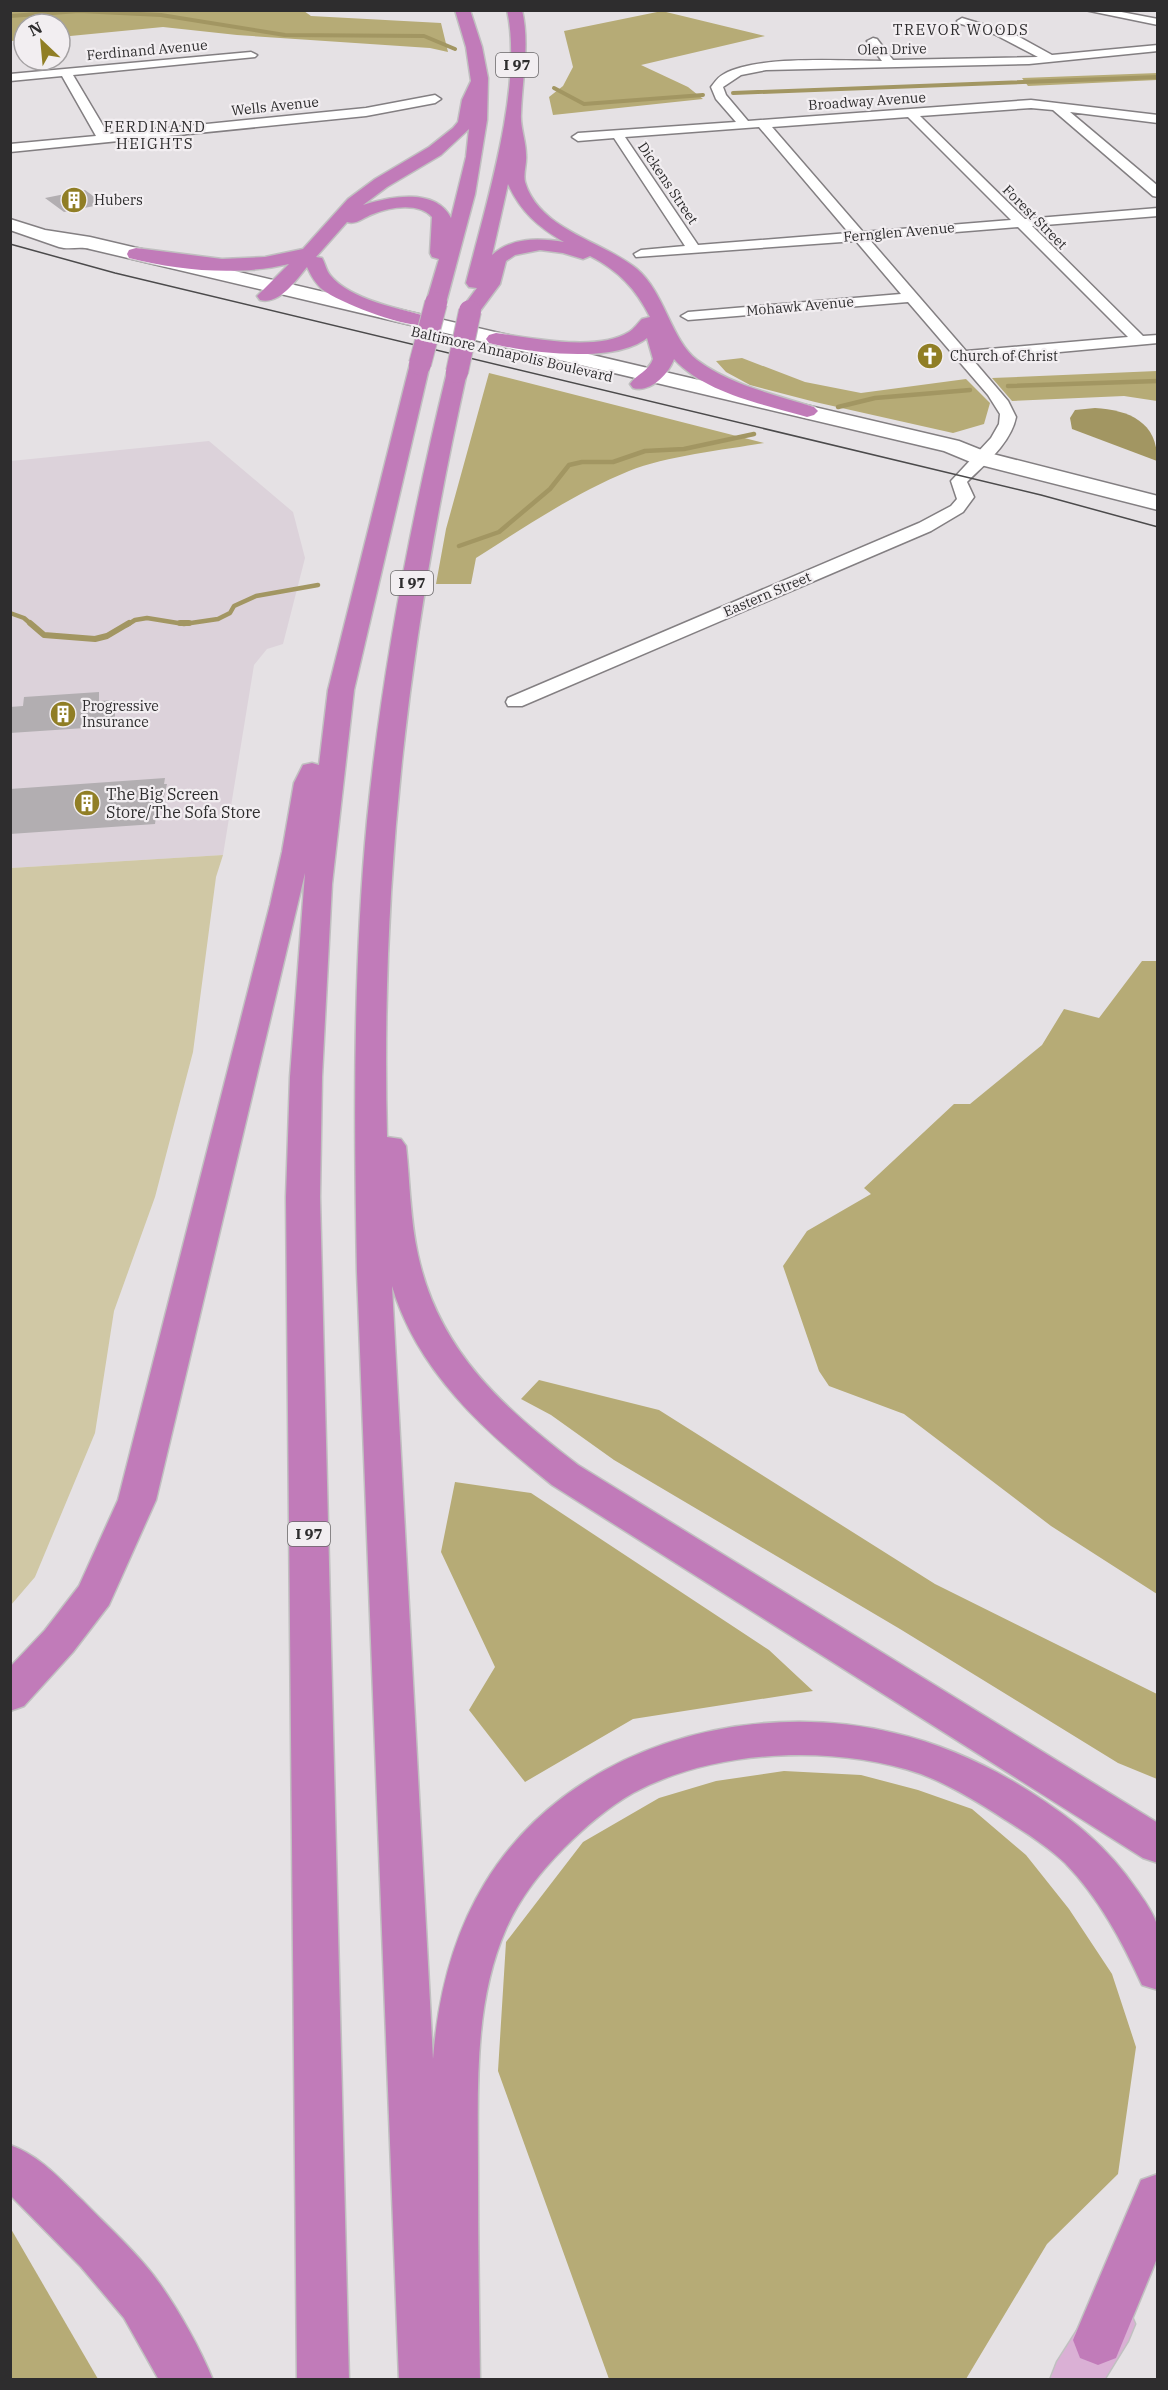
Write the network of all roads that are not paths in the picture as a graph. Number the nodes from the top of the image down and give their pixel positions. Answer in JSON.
{"nodes":[{"id":1,"x":462,"y":10,"type":"edge"},
{"id":2,"x":514,"y":10,"type":"edge"},
{"id":3,"x":1090,"y":10,"type":"edge"},
{"id":4,"x":962,"y":21,"type":"dead end"},
{"id":5,"x":1158,"y":22,"type":"edge"},
{"id":6,"x":873,"y":41,"type":"dead end"},
{"id":7,"x":1158,"y":48,"type":"edge"},
{"id":8,"x":251,"y":55,"type":"dead end"},
{"id":9,"x":1050,"y":59,"type":"junction"},
{"id":10,"x":890,"y":64,"type":"junction"},
{"id":11,"x":66,"y":73,"type":"junction"},
{"id":12,"x":10,"y":78,"type":"edge"},
{"id":13,"x":480,"y":78,"type":"junction"},
{"id":14,"x":435,"y":99,"type":"dead end"},
{"id":15,"x":1054,"y":105,"type":"junction"},
{"id":16,"x":911,"y":113,"type":"junction"},
{"id":17,"x":513,"y":119,"type":"junction"},
{"id":18,"x":1158,"y":119,"type":"edge"},
{"id":19,"x":763,"y":124,"type":"junction"},
{"id":20,"x":745,"y":125,"type":"junction"},
{"id":21,"x":617,"y":134,"type":"junction"},
{"id":22,"x":578,"y":137,"type":"dead end"},
{"id":23,"x":104,"y":138,"type":"junction"},
{"id":24,"x":10,"y":148,"type":"edge"},
{"id":25,"x":1158,"y":193,"type":"edge"},
{"id":26,"x":1158,"y":212,"type":"edge"},
{"id":27,"x":1019,"y":222,"type":"junction"},
{"id":28,"x":10,"y":224,"type":"edge"},
{"id":29,"x":46,"y":235,"type":"junction"},
{"id":30,"x":857,"y":236,"type":"junction"},
{"id":31,"x":694,"y":249,"type":"junction"},
{"id":32,"x":136,"y":254,"type":"junction"},
{"id":33,"x":641,"y":254,"type":"dead end"},
{"id":34,"x":312,"y":257,"type":"junction"},
{"id":35,"x":276,"y":293,"type":"junction"},
{"id":36,"x":439,"y":294,"type":"junction"},
{"id":37,"x":912,"y":297,"type":"junction"},
{"id":38,"x":470,"y":311,"type":"junction"},
{"id":39,"x":688,"y":316,"type":"dead end"},
{"id":40,"x":423,"y":321,"type":"junction"},
{"id":41,"x":649,"y":323,"type":"junction"},
{"id":42,"x":496,"y":339,"type":"junction"},
{"id":43,"x":1158,"y":339,"type":"edge"},
{"id":44,"x":1139,"y":340,"type":"junction"},
{"id":45,"x":680,"y":354,"type":"junction"},
{"id":46,"x":964,"y":356,"type":"junction"},
{"id":47,"x":652,"y":381,"type":"junction"},
{"id":48,"x":807,"y":411,"type":"junction"},
{"id":49,"x":981,"y":458,"type":"junction"},
{"id":50,"x":1158,"y":503,"type":"edge"},
{"id":51,"x":341,"y":690,"type":"junction"},
{"id":52,"x":515,"y":702,"type":"dead end"},
{"id":53,"x":372,"y":971,"type":"junction"},
{"id":54,"x":10,"y":1695,"type":"edge"},
{"id":55,"x":1086,"y":1800,"type":"junction"},
{"id":56,"x":1158,"y":1818,"type":"edge"},
{"id":57,"x":1158,"y":1845,"type":"edge"},
{"id":58,"x":1158,"y":1971,"type":"edge"},
{"id":59,"x":10,"y":2168,"type":"edge"},
{"id":60,"x":1158,"y":2196,"type":"edge"},
{"id":61,"x":1158,"y":2256,"type":"edge"},
{"id":62,"x":1087,"y":2360,"type":"edge"},
{"id":63,"x":188,"y":2379,"type":"edge"},
{"id":64,"x":323,"y":2379,"type":"edge"},
{"id":65,"x":425,"y":2379,"type":"edge"},
{"id":66,"x":454,"y":2379,"type":"edge"}],
"edges":[{"from":1,"to":13,"type":"highway","number":"I 97"},
{"from":2,"to":17,"type":"highway","number":"I 97"},
{"from":3,"to":5,"type":"street"},
{"from":4,"to":9,"type":"street"},
{"from":6,"to":10,"type":"street"},
{"from":7,"to":9,"type":"street","name":"Olen Drive"},
{"from":8,"to":11,"type":"street","name":"Ferdinand Avenue"},
{"from":9,"to":10,"type":"street","name":"Olen Drive"},
{"from":10,"to":20,"type":"street","name":"Olen Drive"},
{"from":11,"to":12,"type":"street","name":"Ferdinand Avenue"},
{"from":11,"to":23,"type":"street"},
{"from":13,"to":34,"type":"highway"},
{"from":13,"to":36,"type":"highway","number":"I 97"},
{"from":14,"to":23,"type":"street","name":"Wells Avenue"},
{"from":15,"to":16,"type":"street","name":"Broadway Avenue"},
{"from":15,"to":18,"type":"street","name":"Broadway Avenue"},
{"from":15,"to":25,"type":"street"},
{"from":16,"to":19,"type":"street","name":"Broadway Avenue"},
{"from":16,"to":27,"type":"street","name":"Forest Street"},
{"from":17,"to":38,"type":"highway","number":"I 97"},
{"from":17,"to":45,"type":"highway"},
{"from":19,"to":20,"type":"street","name":"Broadway Avenue"},
{"from":19,"to":30,"type":"street"},
{"from":20,"to":21,"type":"street","name":"Broadway Avenue"},
{"from":21,"to":22,"type":"street","name":"Broadway Avenue"},
{"from":21,"to":31,"type":"street","name":"Dickens Street"},
{"from":23,"to":24,"type":"street","name":"Wells Avenue"},
{"from":26,"to":27,"type":"street","name":"Fernglen Avenue"},
{"from":27,"to":30,"type":"street","name":"Fernglen Avenue"},
{"from":27,"to":44,"type":"street","name":"Forest Street"},
{"from":28,"to":29,"type":"main road","name":"Baltimore Annapolis Boulevard"},
{"from":29,"to":32,"type":"main road","name":"Baltimore Annapolis Boulevard"},
{"from":29,"to":35,"type":"main road","name":"Baltimore Annapolis Boulevard"},
{"from":30,"to":31,"type":"street","name":"Fernglen Avenue"},
{"from":30,"to":37,"type":"street"},
{"from":31,"to":33,"type":"street","name":"Fernglen Avenue"},
{"from":32,"to":34,"type":"highway"},
{"from":32,"to":35,"type":"main road","name":"Baltimore Annapolis Boulevard"},
{"from":34,"to":35,"type":"highway"},
{"from":34,"to":36,"type":"highway"},
{"from":34,"to":40,"type":"highway"},
{"from":35,"to":40,"type":"main road","name":"Baltimore Annapolis Boulevard"},
{"from":35,"to":47,"type":"main road","name":"Baltimore Annapolis Boulevard"},
{"from":36,"to":51,"type":"highway","number":"I 97","bridge":true},
{"from":37,"to":39,"type":"street","name":"Mohawk Avenue"},
{"from":37,"to":46,"type":"street"},
{"from":38,"to":41,"type":"highway"},
{"from":38,"to":53,"type":"highway","number":"I 97","bridge":true},
{"from":40,"to":42,"type":"main road","name":"Baltimore Annapolis Boulevard"},
{"from":41,"to":42,"type":"highway"},
{"from":41,"to":47,"type":"highway"},
{"from":42,"to":47,"type":"main road","name":"Baltimore Annapolis Boulevard"},
{"from":43,"to":44,"type":"street"},
{"from":44,"to":46,"type":"street"},
{"from":45,"to":47,"type":"highway"},
{"from":45,"to":48,"type":"highway"},
{"from":46,"to":49,"type":"street"},
{"from":47,"to":48,"type":"main road","name":"Baltimore Annapolis Boulevard"},
{"from":47,"to":49,"type":"main road","name":"Baltimore Annapolis Boulevard"},
{"from":48,"to":49,"type":"main road","name":"Baltimore Annapolis Boulevard"},
{"from":49,"to":50,"type":"main road","name":"Baltimore Annapolis Boulevard"},
{"from":49,"to":52,"type":"street","name":"Eastern Street"},
{"from":51,"to":54,"type":"highway"},
{"from":51,"to":64,"type":"highway","number":"I 97"},
{"from":53,"to":55,"type":"highway"},
{"from":53,"to":65,"type":"highway","number":"I 97"},
{"from":55,"to":56,"type":"highway"},
{"from":55,"to":57,"type":"highway"},
{"from":58,"to":66,"type":"highway"},
{"from":59,"to":63,"type":"highway"},
{"from":60,"to":62,"type":"highway"},
{"from":61,"to":62,"type":"main road"}]}
